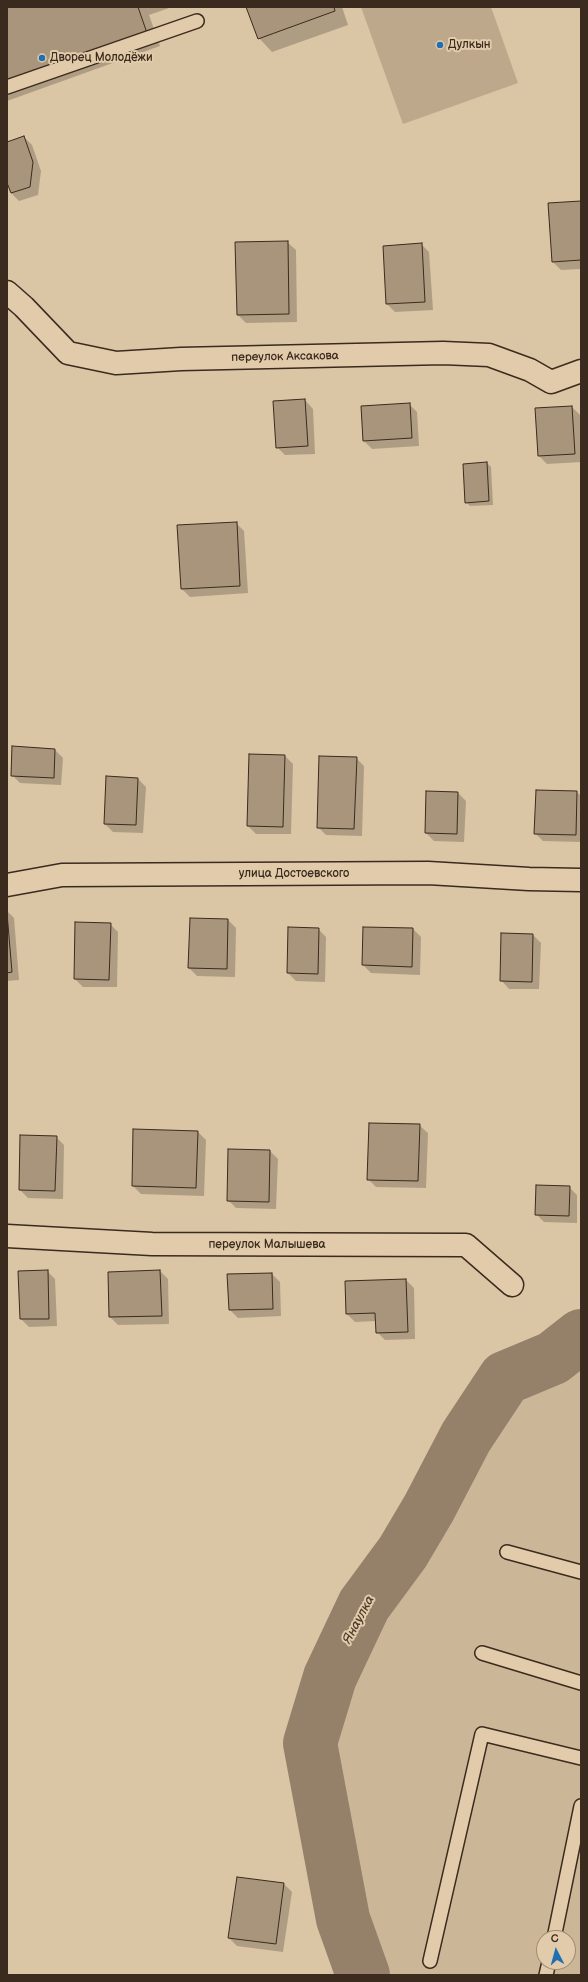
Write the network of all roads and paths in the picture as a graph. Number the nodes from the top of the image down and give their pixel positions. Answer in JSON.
{"nodes":[{"id":1,"x":197,"y":21,"type":"dead end"},
{"id":2,"x":7,"y":87,"type":"edge"},
{"id":3,"x":7,"y":292,"type":"edge"},
{"id":4,"x":581,"y":371,"type":"edge"},
{"id":5,"x":581,"y":880,"type":"edge"},
{"id":6,"x":7,"y":885,"type":"edge"},
{"id":7,"x":7,"y":1236,"type":"edge"},
{"id":8,"x":512,"y":1285,"type":"dead end"},
{"id":9,"x":507,"y":1552,"type":"dead end"},
{"id":10,"x":581,"y":1572,"type":"edge"},
{"id":11,"x":482,"y":1654,"type":"dead end"},
{"id":12,"x":581,"y":1683,"type":"edge"},
{"id":13,"x":581,"y":1758,"type":"edge"},
{"id":14,"x":581,"y":1806,"type":"edge"},
{"id":15,"x":556,"y":1930,"type":"edge"},
{"id":16,"x":430,"y":1961,"type":"dead end"}],
"edges":[{"from":1,"to":2,"type":"lane"},
{"from":3,"to":4,"type":"street","name":"переулок Аксакова"},
{"from":5,"to":6,"type":"street","name":"улица Достоевского"},
{"from":7,"to":8,"type":"street","name":"переулок Малышева"},
{"from":9,"to":10,"type":"lane"},
{"from":11,"to":12,"type":"lane"},
{"from":13,"to":16,"type":"lane"},
{"from":14,"to":15,"type":"lane"}]}
